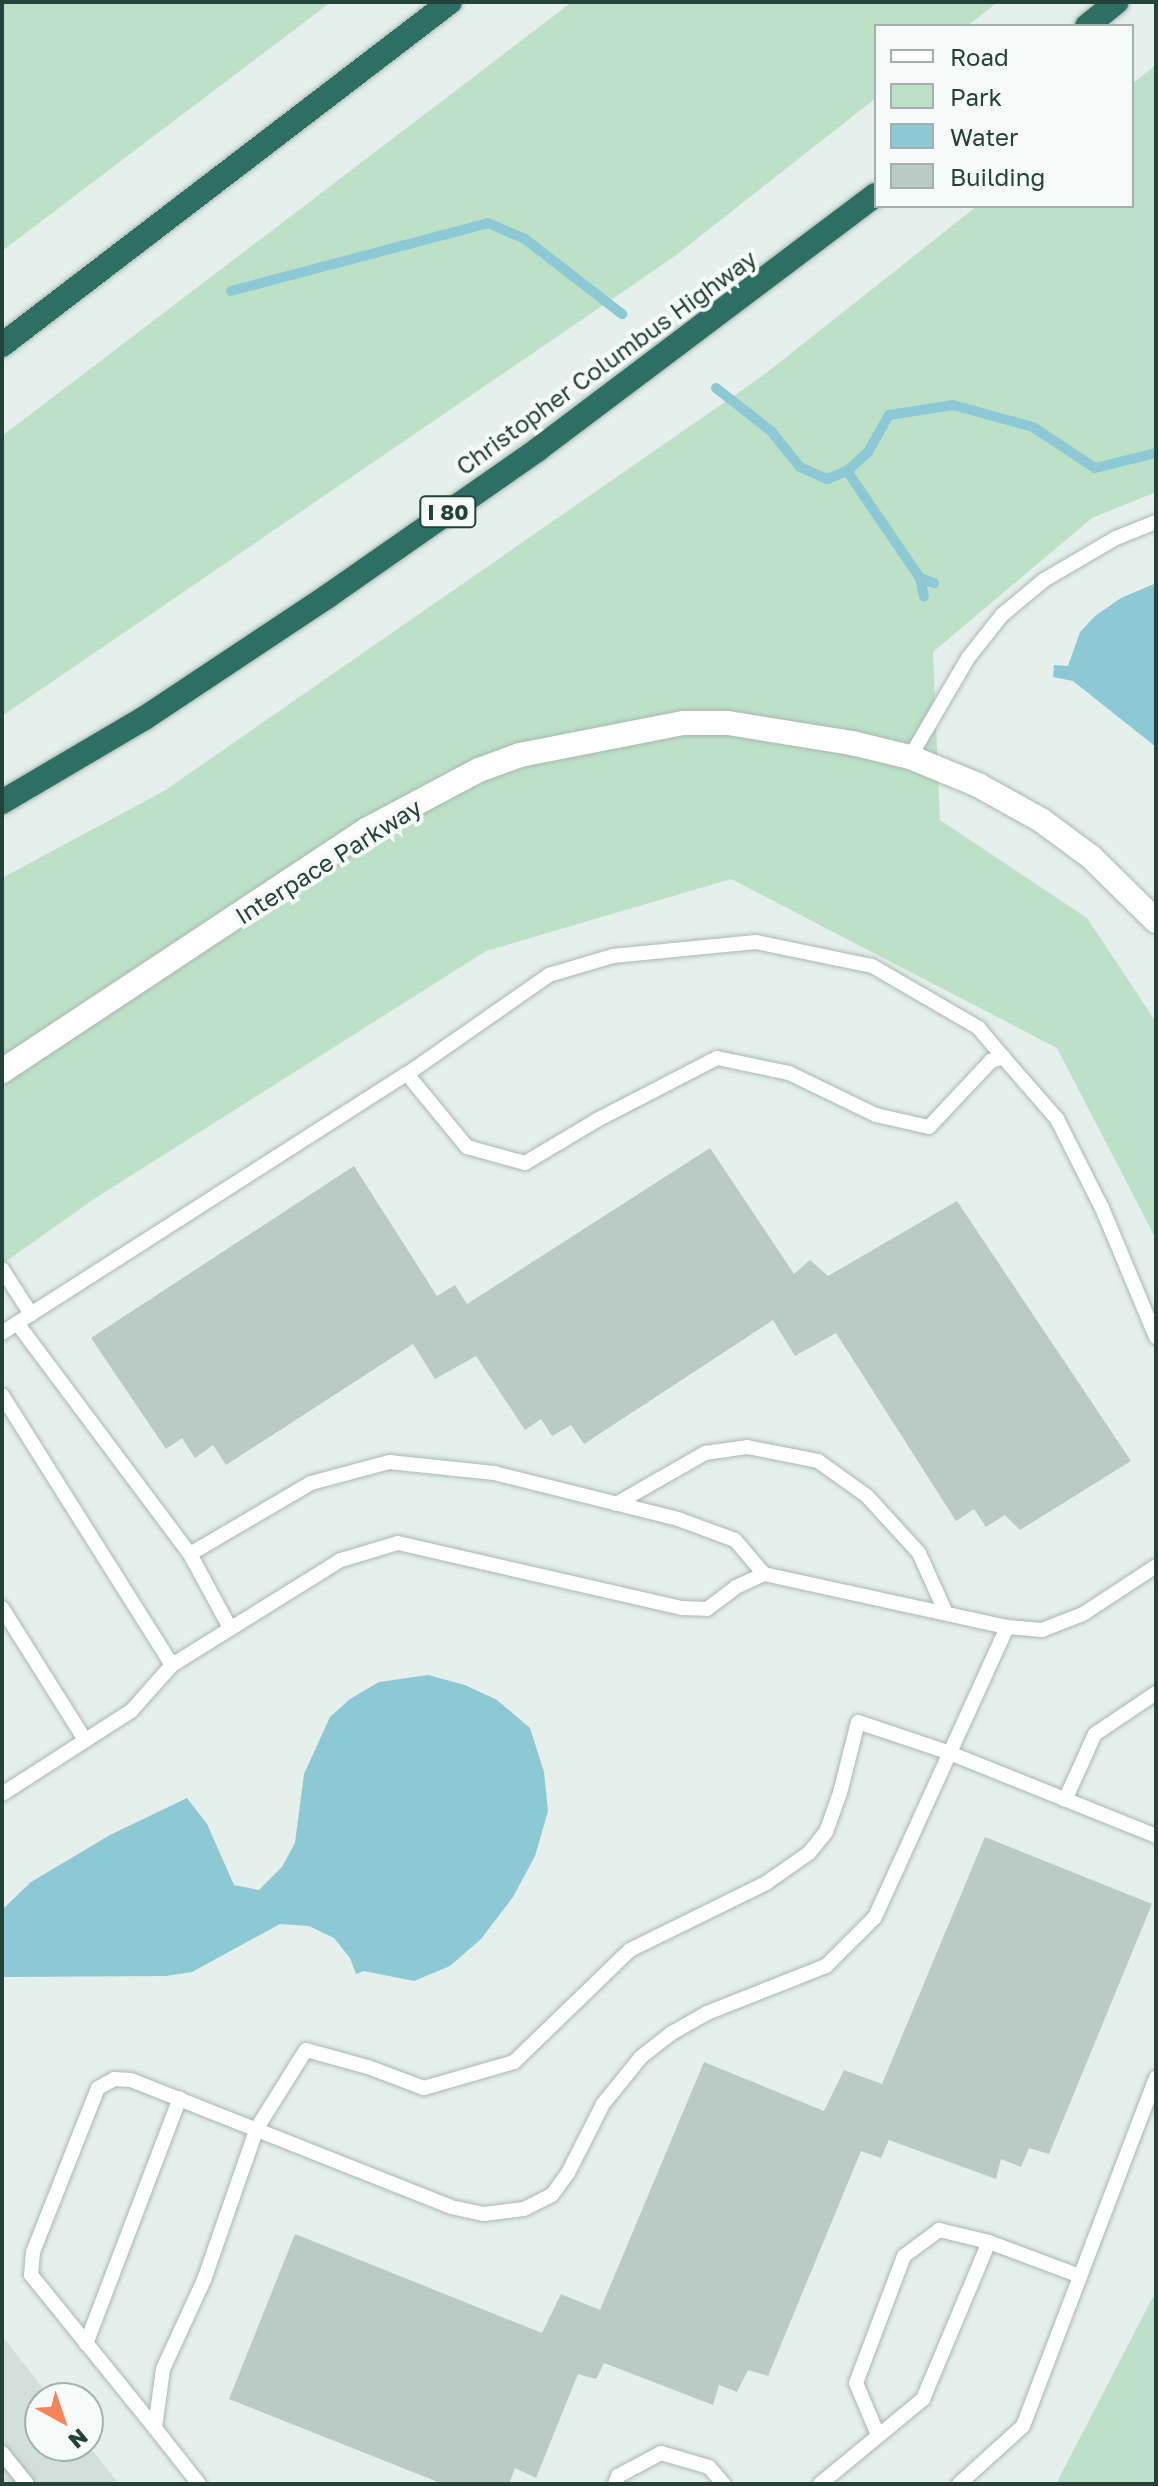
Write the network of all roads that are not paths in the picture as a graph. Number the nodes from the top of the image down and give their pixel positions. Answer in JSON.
{"nodes":[{"id":1,"x":450,"y":2,"type":"edge"},
{"id":2,"x":1117,"y":2,"type":"edge"},
{"id":3,"x":1090,"y":24,"type":"edge"},
{"id":4,"x":874,"y":197,"type":"edge"},
{"id":5,"x":2,"y":345,"type":"edge"},
{"id":6,"x":1156,"y":522,"type":"edge"},
{"id":7,"x":910,"y":757,"type":"junction"},
{"id":8,"x":2,"y":802,"type":"edge"},
{"id":9,"x":1156,"y":921,"type":"edge"},
{"id":10,"x":1003,"y":1057,"type":"junction"},
{"id":11,"x":2,"y":1071,"type":"edge"},
{"id":12,"x":407,"y":1074,"type":"junction"},
{"id":13,"x":2,"y":1269,"type":"edge"},
{"id":14,"x":31,"y":1314,"type":"junction"},
{"id":15,"x":17,"y":1323,"type":"junction"},
{"id":16,"x":2,"y":1333,"type":"edge"},
{"id":17,"x":1156,"y":1337,"type":"edge"},
{"id":18,"x":2,"y":1395,"type":"edge"},
{"id":19,"x":616,"y":1504,"type":"junction"},
{"id":20,"x":190,"y":1554,"type":"junction"},
{"id":21,"x":1156,"y":1566,"type":"edge"},
{"id":22,"x":764,"y":1574,"type":"junction"},
{"id":23,"x":2,"y":1608,"type":"edge"},
{"id":24,"x":946,"y":1613,"type":"junction"},
{"id":25,"x":1007,"y":1627,"type":"junction"},
{"id":26,"x":230,"y":1628,"type":"junction"},
{"id":27,"x":172,"y":1665,"type":"junction"},
{"id":28,"x":1156,"y":1693,"type":"edge"},
{"id":29,"x":85,"y":1740,"type":"junction"},
{"id":30,"x":950,"y":1753,"type":"junction"},
{"id":31,"x":2,"y":1794,"type":"edge"},
{"id":32,"x":1065,"y":1800,"type":"junction"},
{"id":33,"x":1156,"y":1836,"type":"edge"},
{"id":34,"x":1156,"y":2077,"type":"edge"},
{"id":35,"x":180,"y":2098,"type":"junction"},
{"id":36,"x":257,"y":2128,"type":"junction"},
{"id":37,"x":989,"y":2242,"type":"junction"},
{"id":38,"x":1080,"y":2276,"type":"junction"},
{"id":39,"x":86,"y":2344,"type":"junction"},
{"id":40,"x":155,"y":2428,"type":"junction"},
{"id":41,"x":878,"y":2435,"type":"junction"},
{"id":42,"x":2,"y":2453,"type":"edge"},
{"id":43,"x":27,"y":2484,"type":"edge"},
{"id":44,"x":199,"y":2484,"type":"edge"},
{"id":45,"x":615,"y":2484,"type":"edge"},
{"id":46,"x":724,"y":2484,"type":"edge"},
{"id":47,"x":820,"y":2484,"type":"edge"},
{"id":48,"x":959,"y":2484,"type":"edge"}],
"edges":[{"from":1,"to":5,"type":"highway"},
{"from":2,"to":3,"type":"highway"},
{"from":4,"to":8,"type":"highway","name":"Christopher Columbus Highway","number":"I 80"},
{"from":6,"to":7,"type":"lane"},
{"from":7,"to":9,"type":"street","name":"Interpace Parkway"},
{"from":7,"to":11,"type":"street","name":"Interpace Parkway"},
{"from":10,"to":12,"type":"lane"},
{"from":10,"to":12,"type":"lane"},
{"from":10,"to":17,"type":"lane"},
{"from":12,"to":14,"type":"lane"},
{"from":13,"to":14,"type":"lane"},
{"from":14,"to":15,"type":"lane"},
{"from":15,"to":16,"type":"lane"},
{"from":15,"to":20,"type":"lane"},
{"from":18,"to":27,"type":"lane"},
{"from":19,"to":20,"type":"lane"},
{"from":19,"to":22,"type":"lane"},
{"from":19,"to":24,"type":"lane"},
{"from":20,"to":26,"type":"lane"},
{"from":21,"to":25,"type":"lane"},
{"from":22,"to":24,"type":"lane"},
{"from":22,"to":26,"type":"lane"},
{"from":23,"to":29,"type":"lane"},
{"from":24,"to":25,"type":"lane"},
{"from":25,"to":30,"type":"lane"},
{"from":26,"to":27,"type":"lane"},
{"from":27,"to":29,"type":"lane"},
{"from":28,"to":32,"type":"lane"},
{"from":29,"to":31,"type":"lane"},
{"from":30,"to":32,"type":"lane"},
{"from":30,"to":36,"type":"lane"},
{"from":30,"to":36,"type":"lane"},
{"from":32,"to":33,"type":"lane"},
{"from":34,"to":38,"type":"lane"},
{"from":35,"to":36,"type":"lane"},
{"from":35,"to":39,"type":"lane"},
{"from":35,"to":39,"type":"lane"},
{"from":36,"to":40,"type":"lane"},
{"from":37,"to":38,"type":"lane"},
{"from":37,"to":41,"type":"lane"},
{"from":37,"to":41,"type":"lane"},
{"from":38,"to":48,"type":"lane"},
{"from":39,"to":40,"type":"lane"},
{"from":40,"to":44,"type":"lane"},
{"from":41,"to":47,"type":"lane"},
{"from":42,"to":43,"type":"lane"},
{"from":45,"to":46,"type":"lane"}]}
